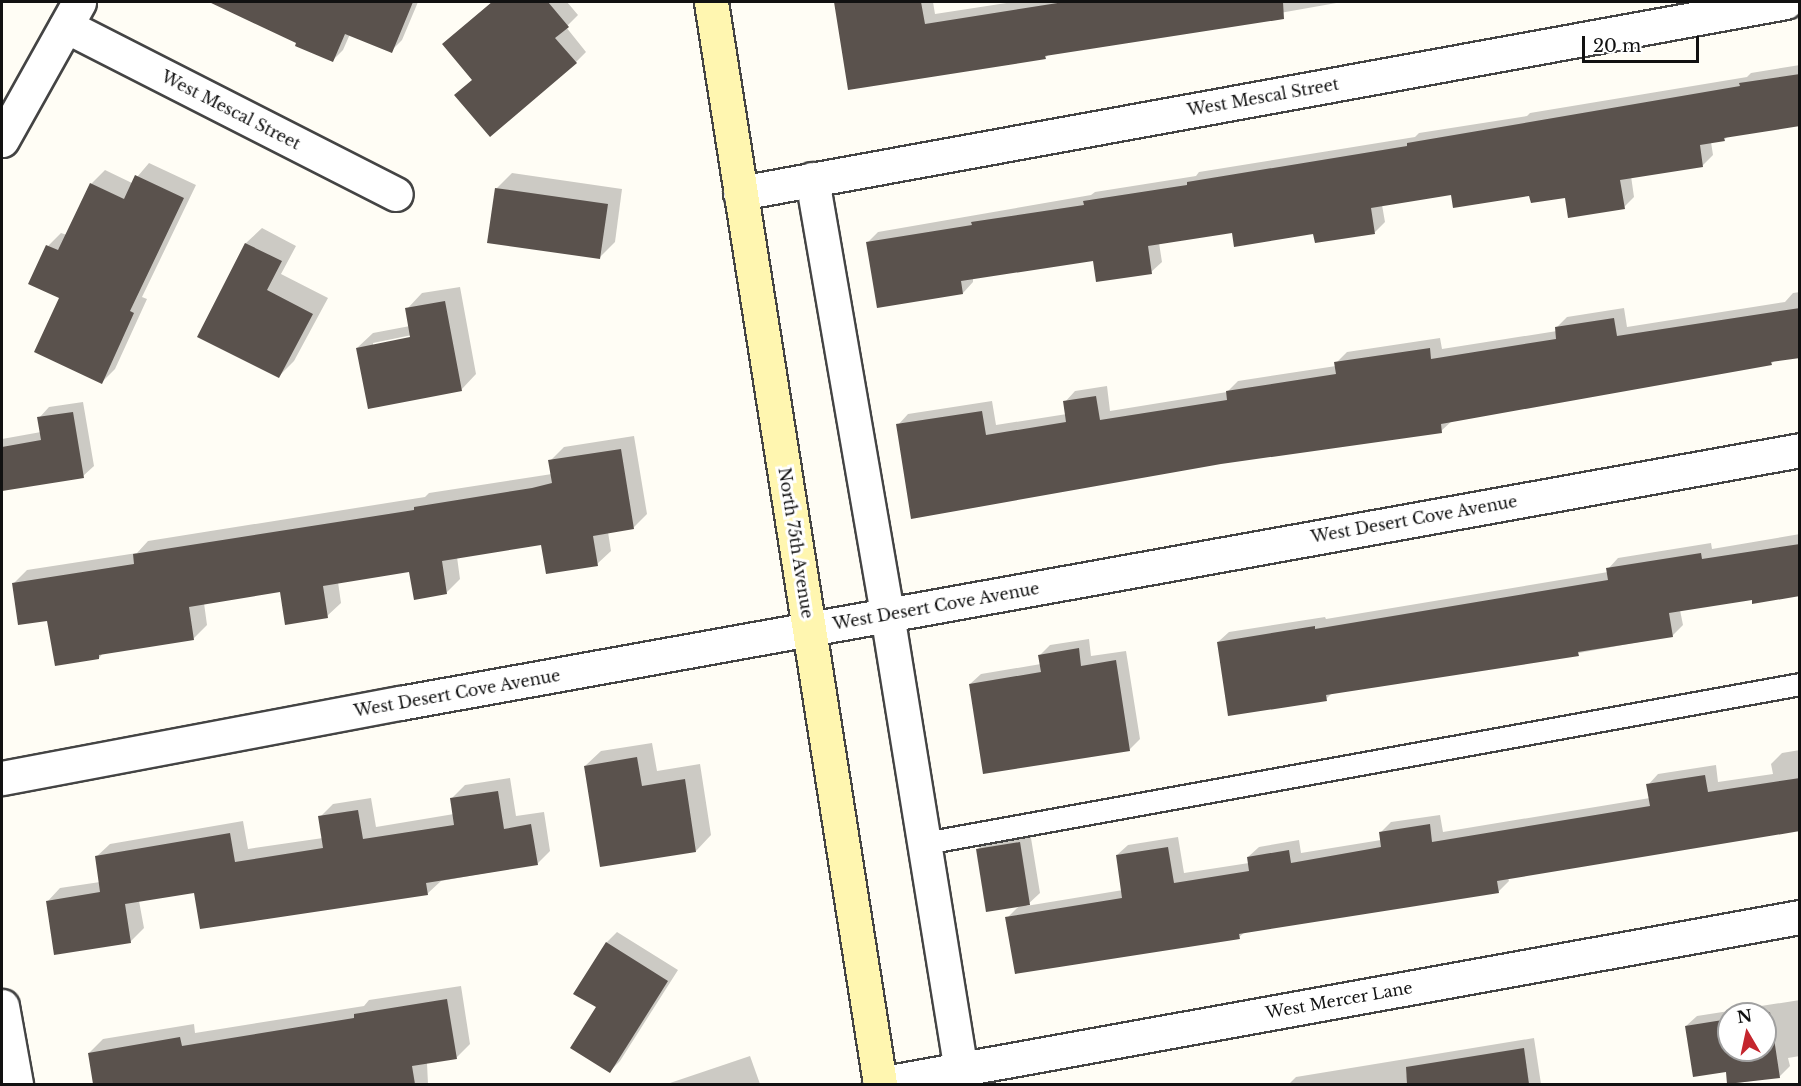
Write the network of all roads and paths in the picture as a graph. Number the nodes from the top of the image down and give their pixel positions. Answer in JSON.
{"nodes":[{"id":1,"x":711,"y":2,"type":"edge"},
{"id":2,"x":1786,"y":2,"type":"edge"},
{"id":3,"x":73,"y":14,"type":"edge"},
{"id":4,"x":2,"y":140,"type":"edge"},
{"id":5,"x":812,"y":179,"type":"junction"},
{"id":6,"x":740,"y":192,"type":"junction"},
{"id":7,"x":396,"y":194,"type":"dead end"},
{"id":8,"x":1800,"y":450,"type":"edge"},
{"id":9,"x":887,"y":614,"type":"junction"},
{"id":10,"x":810,"y":628,"type":"junction"},
{"id":11,"x":1800,"y":684,"type":"edge"},
{"id":12,"x":2,"y":778,"type":"edge"},
{"id":13,"x":925,"y":843,"type":"junction"},
{"id":14,"x":1800,"y":917,"type":"edge"},
{"id":15,"x":2,"y":1006,"type":"edge"},
{"id":16,"x":962,"y":1077,"type":"edge"},
{"id":17,"x":16,"y":1084,"type":"edge"},
{"id":18,"x":879,"y":1084,"type":"edge"}],
"edges":[{"from":1,"to":6,"type":"main road","name":"North 75th Avenue"},
{"from":2,"to":5,"type":"street","name":"West Mescal Street"},
{"from":3,"to":4,"type":"street"},
{"from":3,"to":7,"type":"street","name":"West Mescal Street"},
{"from":5,"to":6,"type":"street","name":"West Mescal Street"},
{"from":5,"to":9,"type":"street"},
{"from":6,"to":10,"type":"main road","name":"North 75th Avenue"},
{"from":8,"to":9,"type":"street","name":"West Desert Cove Avenue"},
{"from":9,"to":10,"type":"street","name":"West Desert Cove Avenue"},
{"from":9,"to":13,"type":"street"},
{"from":10,"to":12,"type":"street","name":"West Desert Cove Avenue"},
{"from":10,"to":18,"type":"main road","name":"North 75th Avenue"},
{"from":11,"to":13,"type":"lane"},
{"from":13,"to":16,"type":"street"},
{"from":14,"to":16,"type":"street","name":"West Mercer Lane"},
{"from":15,"to":17,"type":"street"},
{"from":16,"to":18,"type":"street","name":"West Mercer Lane"}]}
